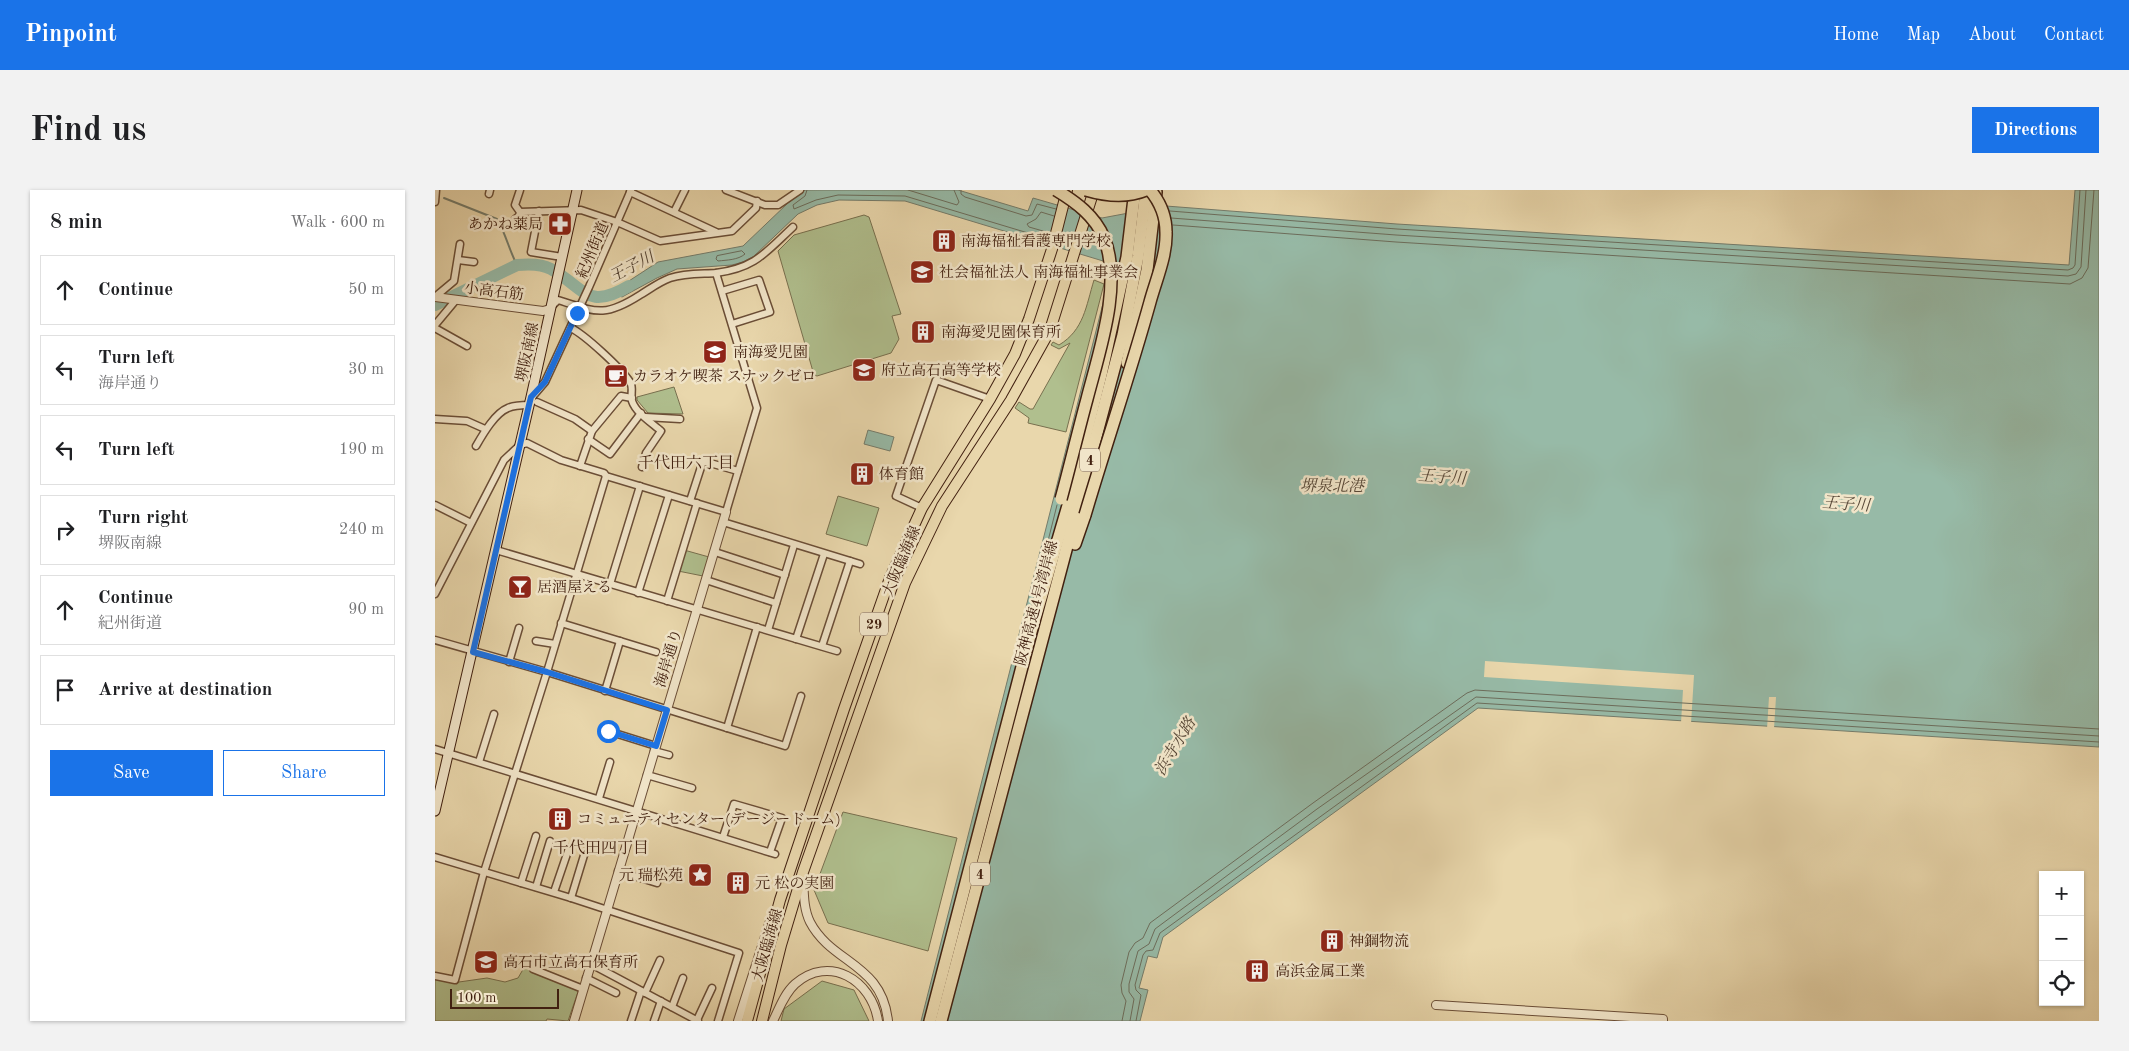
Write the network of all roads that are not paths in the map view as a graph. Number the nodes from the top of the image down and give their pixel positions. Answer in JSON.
{"nodes":[{"id":1,"x":435,"y":190,"type":"edge"},
{"id":2,"x":520,"y":190,"type":"edge"},
{"id":3,"x":577,"y":190,"type":"edge"},
{"id":4,"x":685,"y":190,"type":"edge"},
{"id":5,"x":726,"y":190,"type":"edge"},
{"id":6,"x":800,"y":190,"type":"edge"},
{"id":7,"x":1056,"y":190,"type":"edge"},
{"id":8,"x":1067,"y":190,"type":"edge"},
{"id":9,"x":1086,"y":190,"type":"edge"},
{"id":10,"x":1094,"y":190,"type":"edge"},
{"id":11,"x":1129,"y":190,"type":"edge"},
{"id":12,"x":1135,"y":190,"type":"edge"},
{"id":13,"x":1147,"y":190,"type":"edge"},
{"id":14,"x":1156,"y":190,"type":"edge"},
{"id":15,"x":630,"y":191,"type":"edge"},
{"id":16,"x":757,"y":201,"type":"junction"},
{"id":17,"x":435,"y":202,"type":"edge"},
{"id":18,"x":573,"y":210,"type":"junction"},
{"id":19,"x":539,"y":211,"type":"junction"},
{"id":20,"x":520,"y":212,"type":"junction"},
{"id":21,"x":675,"y":212,"type":"junction"},
{"id":22,"x":515,"y":219,"type":"dead end"},
{"id":23,"x":617,"y":222,"type":"junction"},
{"id":24,"x":793,"y":227,"type":"dead end"},
{"id":25,"x":717,"y":233,"type":"junction"},
{"id":26,"x":460,"y":244,"type":"dead end"},
{"id":27,"x":458,"y":260,"type":"junction"},
{"id":28,"x":474,"y":262,"type":"dead end"},
{"id":29,"x":561,"y":262,"type":"junction"},
{"id":30,"x":716,"y":273,"type":"junction"},
{"id":31,"x":722,"y":292,"type":"junction"},
{"id":32,"x":1119,"y":296,"type":"junction"},
{"id":33,"x":435,"y":297,"type":"edge"},
{"id":34,"x":455,"y":301,"type":"junction"},
{"id":35,"x":581,"y":304,"type":"junction"},
{"id":36,"x":550,"y":309,"type":"junction"},
{"id":37,"x":732,"y":324,"type":"junction"},
{"id":38,"x":435,"y":327,"type":"edge"},
{"id":39,"x":571,"y":328,"type":"junction"},
{"id":40,"x":467,"y":346,"type":"dead end"},
{"id":41,"x":632,"y":398,"type":"junction"},
{"id":42,"x":990,"y":399,"type":"junction"},
{"id":43,"x":532,"y":401,"type":"junction"},
{"id":44,"x":643,"y":415,"type":"junction"},
{"id":45,"x":435,"y":419,"type":"edge"},
{"id":46,"x":680,"y":419,"type":"dead end"},
{"id":47,"x":485,"y":429,"type":"junction"},
{"id":48,"x":592,"y":431,"type":"junction"},
{"id":49,"x":1109,"y":432,"type":"junction"},
{"id":50,"x":588,"y":439,"type":"junction"},
{"id":51,"x":520,"y":445,"type":"junction"},
{"id":52,"x":477,"y":446,"type":"dead end"},
{"id":53,"x":580,"y":466,"type":"junction"},
{"id":54,"x":642,"y":467,"type":"dead end"},
{"id":55,"x":738,"y":471,"type":"junction"},
{"id":56,"x":606,"y":476,"type":"junction"},
{"id":57,"x":640,"y":486,"type":"junction"},
{"id":58,"x":669,"y":495,"type":"junction"},
{"id":59,"x":694,"y":502,"type":"junction"},
{"id":60,"x":435,"y":505,"type":"edge"},
{"id":61,"x":922,"y":508,"type":"junction"},
{"id":62,"x":726,"y":512,"type":"junction"},
{"id":63,"x":723,"y":522,"type":"junction"},
{"id":64,"x":471,"y":523,"type":"junction"},
{"id":65,"x":794,"y":545,"type":"junction"},
{"id":66,"x":496,"y":550,"type":"junction"},
{"id":67,"x":715,"y":552,"type":"junction"},
{"id":68,"x":824,"y":554,"type":"junction"},
{"id":69,"x":850,"y":561,"type":"junction"},
{"id":70,"x":860,"y":564,"type":"dead end"},
{"id":71,"x":576,"y":573,"type":"junction"},
{"id":72,"x":785,"y":575,"type":"junction"},
{"id":73,"x":706,"y":580,"type":"junction"},
{"id":74,"x":610,"y":584,"type":"junction"},
{"id":75,"x":638,"y":593,"type":"junction"},
{"id":76,"x":435,"y":594,"type":"edge"},
{"id":77,"x":667,"y":601,"type":"junction"},
{"id":78,"x":776,"y":603,"type":"junction"},
{"id":79,"x":697,"y":609,"type":"junction"},
{"id":80,"x":561,"y":623,"type":"junction"},
{"id":81,"x":757,"y":627,"type":"junction"},
{"id":82,"x":519,"y":628,"type":"dead end"},
{"id":83,"x":768,"y":630,"type":"junction"},
{"id":84,"x":1031,"y":632,"type":"junction"},
{"id":85,"x":796,"y":639,"type":"junction"},
{"id":86,"x":435,"y":640,"type":"edge"},
{"id":87,"x":536,"y":641,"type":"dead end"},
{"id":88,"x":620,"y":641,"type":"junction"},
{"id":89,"x":555,"y":644,"type":"junction"},
{"id":90,"x":822,"y":646,"type":"junction"},
{"id":91,"x":473,"y":652,"type":"junction"},
{"id":92,"x":656,"y":652,"type":"dead end"},
{"id":93,"x":837,"y":652,"type":"dead end"},
{"id":94,"x":509,"y":662,"type":"junction"},
{"id":95,"x":547,"y":672,"type":"junction"},
{"id":96,"x":605,"y":690,"type":"junction"},
{"id":97,"x":801,"y":696,"type":"dead end"},
{"id":98,"x":667,"y":710,"type":"junction"},
{"id":99,"x":494,"y":714,"type":"dead end"},
{"id":100,"x":1018,"y":727,"type":"junction"},
{"id":101,"x":727,"y":728,"type":"junction"},
{"id":102,"x":608,"y":731,"type":"dead end"},
{"id":103,"x":655,"y":748,"type":"junction"},
{"id":104,"x":435,"y":749,"type":"edge"},
{"id":105,"x":449,"y":753,"type":"junction"},
{"id":106,"x":669,"y":755,"type":"dead end"},
{"id":107,"x":479,"y":762,"type":"junction"},
{"id":108,"x":610,"y":762,"type":"dead end"},
{"id":109,"x":514,"y":773,"type":"junction"},
{"id":110,"x":647,"y":775,"type":"junction"},
{"id":111,"x":692,"y":788,"type":"dead end"},
{"id":112,"x":599,"y":798,"type":"junction"},
{"id":113,"x":637,"y":810,"type":"junction"},
{"id":114,"x":435,"y":811,"type":"edge"},
{"id":115,"x":536,"y":836,"type":"dead end"},
{"id":116,"x":723,"y":837,"type":"junction"},
{"id":117,"x":550,"y":841,"type":"dead end"},
{"id":118,"x":798,"y":847,"type":"junction"},
{"id":119,"x":569,"y":848,"type":"dead end"},
{"id":120,"x":585,"y":852,"type":"dead end"},
{"id":121,"x":435,"y":858,"type":"edge"},
{"id":122,"x":618,"y":871,"type":"junction"},
{"id":123,"x":484,"y":872,"type":"junction"},
{"id":124,"x":803,"y":872,"type":"junction"},
{"id":125,"x":521,"y":883,"type":"junction"},
{"id":126,"x":657,"y":883,"type":"dead end"},
{"id":127,"x":536,"y":887,"type":"junction"},
{"id":128,"x":554,"y":892,"type":"junction"},
{"id":129,"x":571,"y":898,"type":"junction"},
{"id":130,"x":607,"y":910,"type":"junction"},
{"id":131,"x":660,"y":960,"type":"dead end"},
{"id":132,"x":591,"y":964,"type":"junction"},
{"id":133,"x":533,"y":969,"type":"dead end"},
{"id":134,"x":435,"y":976,"type":"edge"},
{"id":135,"x":587,"y":978,"type":"junction"},
{"id":136,"x":683,"y":978,"type":"dead end"},
{"id":137,"x":712,"y":988,"type":"dead end"},
{"id":138,"x":583,"y":989,"type":"junction"},
{"id":139,"x":643,"y":992,"type":"junction"},
{"id":140,"x":616,"y":993,"type":"dead end"},
{"id":141,"x":661,"y":1002,"type":"junction"},
{"id":142,"x":1435,"y":1005,"type":"dead end"},
{"id":143,"x":672,"y":1007,"type":"junction"},
{"id":144,"x":686,"y":1018,"type":"edge"},
{"id":145,"x":574,"y":1021,"type":"edge"},
{"id":146,"x":631,"y":1021,"type":"edge"},
{"id":147,"x":654,"y":1021,"type":"edge"},
{"id":148,"x":697,"y":1021,"type":"edge"},
{"id":149,"x":718,"y":1021,"type":"edge"},
{"id":150,"x":738,"y":1021,"type":"edge"},
{"id":151,"x":747,"y":1021,"type":"edge"},
{"id":152,"x":762,"y":1021,"type":"edge"},
{"id":153,"x":773,"y":1021,"type":"edge"},
{"id":154,"x":878,"y":1021,"type":"edge"},
{"id":155,"x":888,"y":1021,"type":"edge"},
{"id":156,"x":930,"y":1021,"type":"edge"},
{"id":157,"x":941,"y":1021,"type":"edge"},
{"id":158,"x":1663,"y":1021,"type":"edge"}],
"edges":[{"from":1,"to":17,"type":"street"},
{"from":2,"to":20,"type":"street"},
{"from":3,"to":18,"type":"main road","name":"堺阪南線"},
{"from":4,"to":21,"type":"street"},
{"from":5,"to":16,"type":"street"},
{"from":6,"to":16,"type":"street"},
{"from":7,"to":84,"type":"highway","bridge":true},
{"from":8,"to":42,"type":"main road","name":"大阪臨海線","number":"29"},
{"from":9,"to":13,"type":"highway","bridge":true},
{"from":10,"to":124,"type":"main road","name":"大阪臨海線","number":"29"},
{"from":11,"to":32,"type":"highway"},
{"from":12,"to":32,"type":"highway","name":"阪神高速4号湾岸線","number":"4"},
{"from":13,"to":49,"type":"highway","bridge":true},
{"from":13,"to":100,"type":"highway","name":"阪神高速4号湾岸線","number":"4"},
{"from":14,"to":49,"type":"highway","bridge":true},
{"from":15,"to":21,"type":"street"},
{"from":15,"to":23,"type":"street","name":"紀州街道"},
{"from":16,"to":25,"type":"street"},
{"from":18,"to":19,"type":"street"},
{"from":18,"to":23,"type":"street"},
{"from":18,"to":29,"type":"main road","name":"堺阪南線"},
{"from":19,"to":20,"type":"street"},
{"from":19,"to":29,"type":"street"},
{"from":20,"to":22,"type":"street"},
{"from":21,"to":25,"type":"street"},
{"from":23,"to":25,"type":"street"},
{"from":23,"to":35,"type":"street","name":"紀州街道"},
{"from":24,"to":30,"type":"street"},
{"from":26,"to":27,"type":"street"},
{"from":27,"to":28,"type":"street"},
{"from":27,"to":33,"type":"street"},
{"from":29,"to":36,"type":"main road","name":"堺阪南線"},
{"from":30,"to":31,"type":"street"},
{"from":30,"to":35,"type":"street"},
{"from":31,"to":37,"type":"street"},
{"from":31,"to":37,"type":"street"},
{"from":32,"to":84,"type":"highway","name":"阪神高速4号湾岸線","number":"4"},
{"from":33,"to":34,"type":"street","name":"小高石筋"},
{"from":34,"to":36,"type":"street","name":"小高石筋"},
{"from":34,"to":38,"type":"street"},
{"from":35,"to":36,"type":"street"},
{"from":35,"to":39,"type":"street","name":"紀州街道"},
{"from":36,"to":43,"type":"main road","name":"堺阪南線"},
{"from":37,"to":55,"type":"street"},
{"from":38,"to":40,"type":"street"},
{"from":39,"to":41,"type":"street"},
{"from":39,"to":43,"type":"street","name":"紀州街道"},
{"from":41,"to":44,"type":"street"},
{"from":41,"to":48,"type":"street"},
{"from":42,"to":61,"type":"main road","name":"大阪臨海線","number":"29"},
{"from":42,"to":61,"type":"street"},
{"from":43,"to":47,"type":"street"},
{"from":43,"to":48,"type":"street"},
{"from":43,"to":51,"type":"main road","name":"堺阪南線"},
{"from":44,"to":46,"type":"street"},
{"from":44,"to":50,"type":"street"},
{"from":44,"to":54,"type":"street"},
{"from":45,"to":47,"type":"street"},
{"from":47,"to":52,"type":"street"},
{"from":48,"to":50,"type":"street"},
{"from":49,"to":100,"type":"highway","bridge":true},
{"from":50,"to":53,"type":"street"},
{"from":51,"to":53,"type":"street"},
{"from":51,"to":64,"type":"street"},
{"from":51,"to":66,"type":"main road","name":"堺阪南線"},
{"from":53,"to":56,"type":"street"},
{"from":55,"to":59,"type":"street"},
{"from":55,"to":62,"type":"street"},
{"from":56,"to":57,"type":"street"},
{"from":56,"to":71,"type":"street"},
{"from":57,"to":58,"type":"street"},
{"from":57,"to":74,"type":"street"},
{"from":58,"to":59,"type":"street"},
{"from":58,"to":75,"type":"street"},
{"from":59,"to":62,"type":"street"},
{"from":59,"to":77,"type":"street"},
{"from":60,"to":64,"type":"street"},
{"from":61,"to":118,"type":"main road","name":"大阪臨海線","number":"29"},
{"from":62,"to":63,"type":"street","name":"海岸通り"},
{"from":63,"to":65,"type":"street"},
{"from":63,"to":67,"type":"street","name":"海岸通り"},
{"from":64,"to":76,"type":"street"},
{"from":65,"to":68,"type":"street"},
{"from":65,"to":72,"type":"street"},
{"from":66,"to":71,"type":"street"},
{"from":66,"to":91,"type":"main road","name":"堺阪南線"},
{"from":67,"to":72,"type":"street"},
{"from":67,"to":73,"type":"street","name":"海岸通り"},
{"from":68,"to":69,"type":"street"},
{"from":68,"to":85,"type":"street"},
{"from":69,"to":70,"type":"street"},
{"from":69,"to":90,"type":"street"},
{"from":71,"to":74,"type":"street"},
{"from":71,"to":80,"type":"street"},
{"from":72,"to":78,"type":"street"},
{"from":73,"to":78,"type":"street"},
{"from":73,"to":79,"type":"street","name":"海岸通り"},
{"from":74,"to":75,"type":"street"},
{"from":75,"to":77,"type":"street"},
{"from":77,"to":79,"type":"street"},
{"from":78,"to":83,"type":"street"},
{"from":79,"to":81,"type":"street"},
{"from":79,"to":98,"type":"street","name":"海岸通り"},
{"from":80,"to":88,"type":"street"},
{"from":80,"to":89,"type":"street"},
{"from":81,"to":83,"type":"street"},
{"from":81,"to":101,"type":"street"},
{"from":82,"to":94,"type":"street"},
{"from":83,"to":85,"type":"street"},
{"from":84,"to":156,"type":"highway","name":"阪神高速4号湾岸線","number":"4"},
{"from":85,"to":90,"type":"street"},
{"from":86,"to":91,"type":"street"},
{"from":87,"to":89,"type":"street"},
{"from":88,"to":92,"type":"street"},
{"from":88,"to":96,"type":"street"},
{"from":89,"to":95,"type":"street"},
{"from":90,"to":93,"type":"street"},
{"from":91,"to":94,"type":"street"},
{"from":91,"to":105,"type":"main road","name":"堺阪南線"},
{"from":94,"to":95,"type":"street"},
{"from":95,"to":96,"type":"street"},
{"from":95,"to":109,"type":"street"},
{"from":96,"to":98,"type":"street"},
{"from":97,"to":101,"type":"street"},
{"from":98,"to":101,"type":"street"},
{"from":98,"to":103,"type":"street","name":"海岸通り"},
{"from":99,"to":107,"type":"street"},
{"from":100,"to":157,"type":"highway","name":"阪神高速4号湾岸線","number":"4"},
{"from":102,"to":103,"type":"street"},
{"from":103,"to":106,"type":"street"},
{"from":103,"to":110,"type":"street","name":"海岸通り"},
{"from":104,"to":105,"type":"street"},
{"from":105,"to":107,"type":"street"},
{"from":105,"to":114,"type":"main road","name":"堺阪南線"},
{"from":107,"to":109,"type":"street"},
{"from":108,"to":112,"type":"street"},
{"from":109,"to":112,"type":"street"},
{"from":109,"to":123,"type":"street"},
{"from":110,"to":111,"type":"street"},
{"from":110,"to":113,"type":"street","name":"海岸通り"},
{"from":112,"to":113,"type":"street"},
{"from":113,"to":116,"type":"street"},
{"from":113,"to":122,"type":"street","name":"海岸通り"},
{"from":115,"to":125,"type":"street"},
{"from":116,"to":116,"type":"street"},
{"from":117,"to":127,"type":"street"},
{"from":118,"to":150,"type":"street"},
{"from":118,"to":151,"type":"main road","name":"大阪臨海線","number":"29"},
{"from":119,"to":128,"type":"street"},
{"from":120,"to":129,"type":"street"},
{"from":121,"to":123,"type":"street"},
{"from":122,"to":126,"type":"street"},
{"from":122,"to":130,"type":"street","name":"海岸通り"},
{"from":123,"to":125,"type":"street"},
{"from":123,"to":134,"type":"street"},
{"from":124,"to":152,"type":"main road","name":"大阪臨海線","number":"29"},
{"from":124,"to":155,"type":"street"},
{"from":125,"to":127,"type":"street"},
{"from":127,"to":128,"type":"street"},
{"from":128,"to":129,"type":"street"},
{"from":129,"to":130,"type":"street"},
{"from":130,"to":132,"type":"street","name":"海岸通り"},
{"from":130,"to":149,"type":"street"},
{"from":131,"to":139,"type":"street"},
{"from":132,"to":135,"type":"street","name":"海岸通り"},
{"from":132,"to":139,"type":"street"},
{"from":133,"to":138,"type":"street"},
{"from":135,"to":138,"type":"street","name":"海岸通り"},
{"from":135,"to":140,"type":"street"},
{"from":136,"to":143,"type":"street"},
{"from":137,"to":148,"type":"street"},
{"from":138,"to":145,"type":"street","name":"海岸通り"},
{"from":139,"to":141,"type":"street"},
{"from":139,"to":146,"type":"street"},
{"from":141,"to":143,"type":"street"},
{"from":141,"to":147,"type":"street"},
{"from":142,"to":158,"type":"street"},
{"from":143,"to":144,"type":"street"},
{"from":144,"to":148,"type":"street"},
{"from":153,"to":154,"type":"street"}]}
